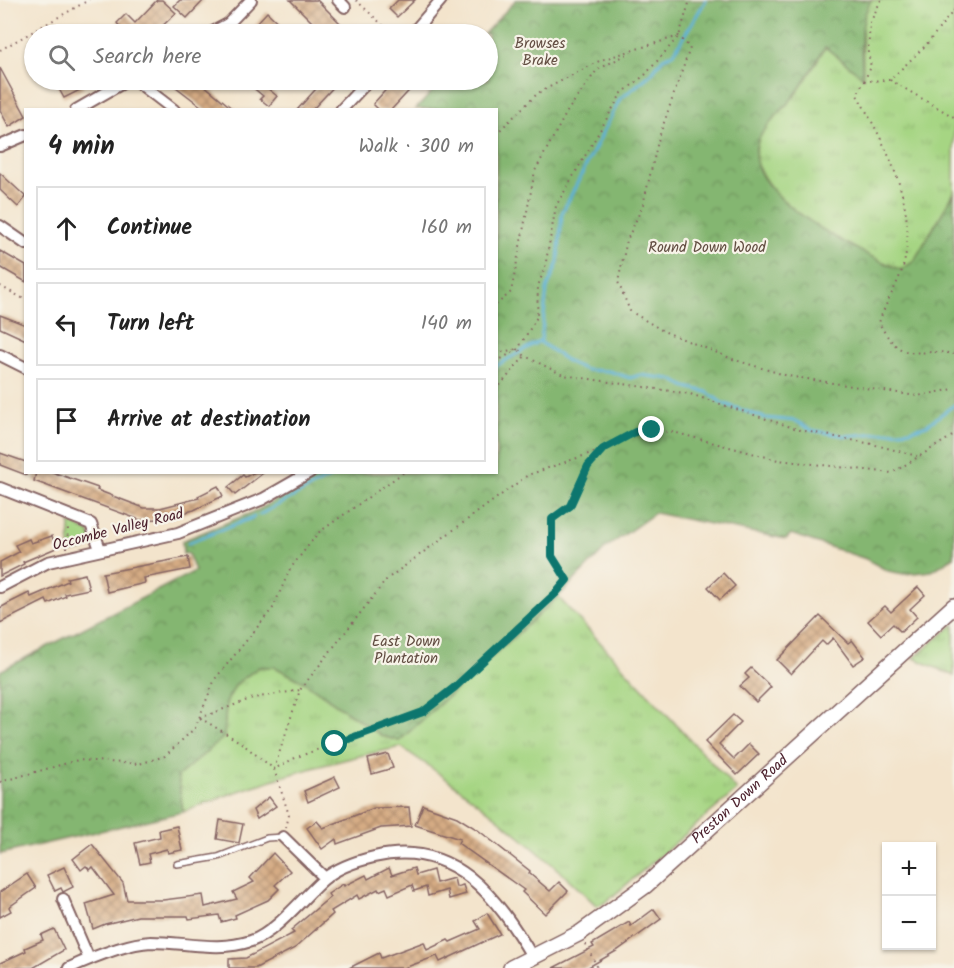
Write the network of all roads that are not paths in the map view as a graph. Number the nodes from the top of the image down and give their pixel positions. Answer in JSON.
{"nodes":[{"id":1,"x":251,"y":0,"type":"edge"},
{"id":2,"x":441,"y":0,"type":"edge"},
{"id":3,"x":228,"y":24,"type":"edge"},
{"id":4,"x":420,"y":24,"type":"edge"},
{"id":5,"x":111,"y":90,"type":"edge"},
{"id":6,"x":148,"y":90,"type":"edge"},
{"id":7,"x":360,"y":90,"type":"edge"},
{"id":8,"x":79,"y":108,"type":"edge"},
{"id":9,"x":171,"y":108,"type":"edge"},
{"id":10,"x":343,"y":108,"type":"edge"},
{"id":11,"x":24,"y":136,"type":"edge"},
{"id":12,"x":0,"y":146,"type":"edge"},
{"id":13,"x":0,"y":226,"type":"edge"},
{"id":14,"x":24,"y":243,"type":"edge"},
{"id":15,"x":0,"y":355,"type":"edge"},
{"id":16,"x":24,"y":367,"type":"edge"},
{"id":17,"x":307,"y":474,"type":"edge"},
{"id":18,"x":0,"y":488,"type":"edge"},
{"id":19,"x":100,"y":549,"type":"junction"},
{"id":20,"x":0,"y":587,"type":"edge"},
{"id":21,"x":954,"y":606,"type":"edge"},
{"id":22,"x":284,"y":837,"type":"joint"},
{"id":23,"x":177,"y":864,"type":"dead end"},
{"id":24,"x":325,"y":878,"type":"junction"},
{"id":25,"x":63,"y":899,"type":"dead end"},
{"id":26,"x":533,"y":958,"type":"junction"},
{"id":27,"x":89,"y":959,"type":"junction"},
{"id":28,"x":69,"y":968,"type":"edge"},
{"id":29,"x":511,"y":968,"type":"edge"}],
"edges":[{"from":1,"to":3,"type":"street"},
{"from":2,"to":4,"type":"street"},
{"from":5,"to":8,"type":"street"},
{"from":6,"to":9,"type":"street"},
{"from":7,"to":10,"type":"street"},
{"from":11,"to":12,"type":"street"},
{"from":13,"to":14,"type":"street"},
{"from":15,"to":16,"type":"street"},
{"from":17,"to":19,"type":"street","name":"Occombe Valley Road"},
{"from":18,"to":19,"type":"street"},
{"from":19,"to":20,"type":"street","name":"Occombe Valley Road"},
{"from":21,"to":26,"type":"street","name":"Preston Down Road"},
{"from":22,"to":23,"type":"lane"},
{"from":22,"to":24,"type":"street"},
{"from":24,"to":26,"type":"street"},
{"from":24,"to":27,"type":"street"},
{"from":25,"to":27,"type":"street"},
{"from":26,"to":29,"type":"street","name":"Preston Down Road"},
{"from":27,"to":28,"type":"street"}]}
